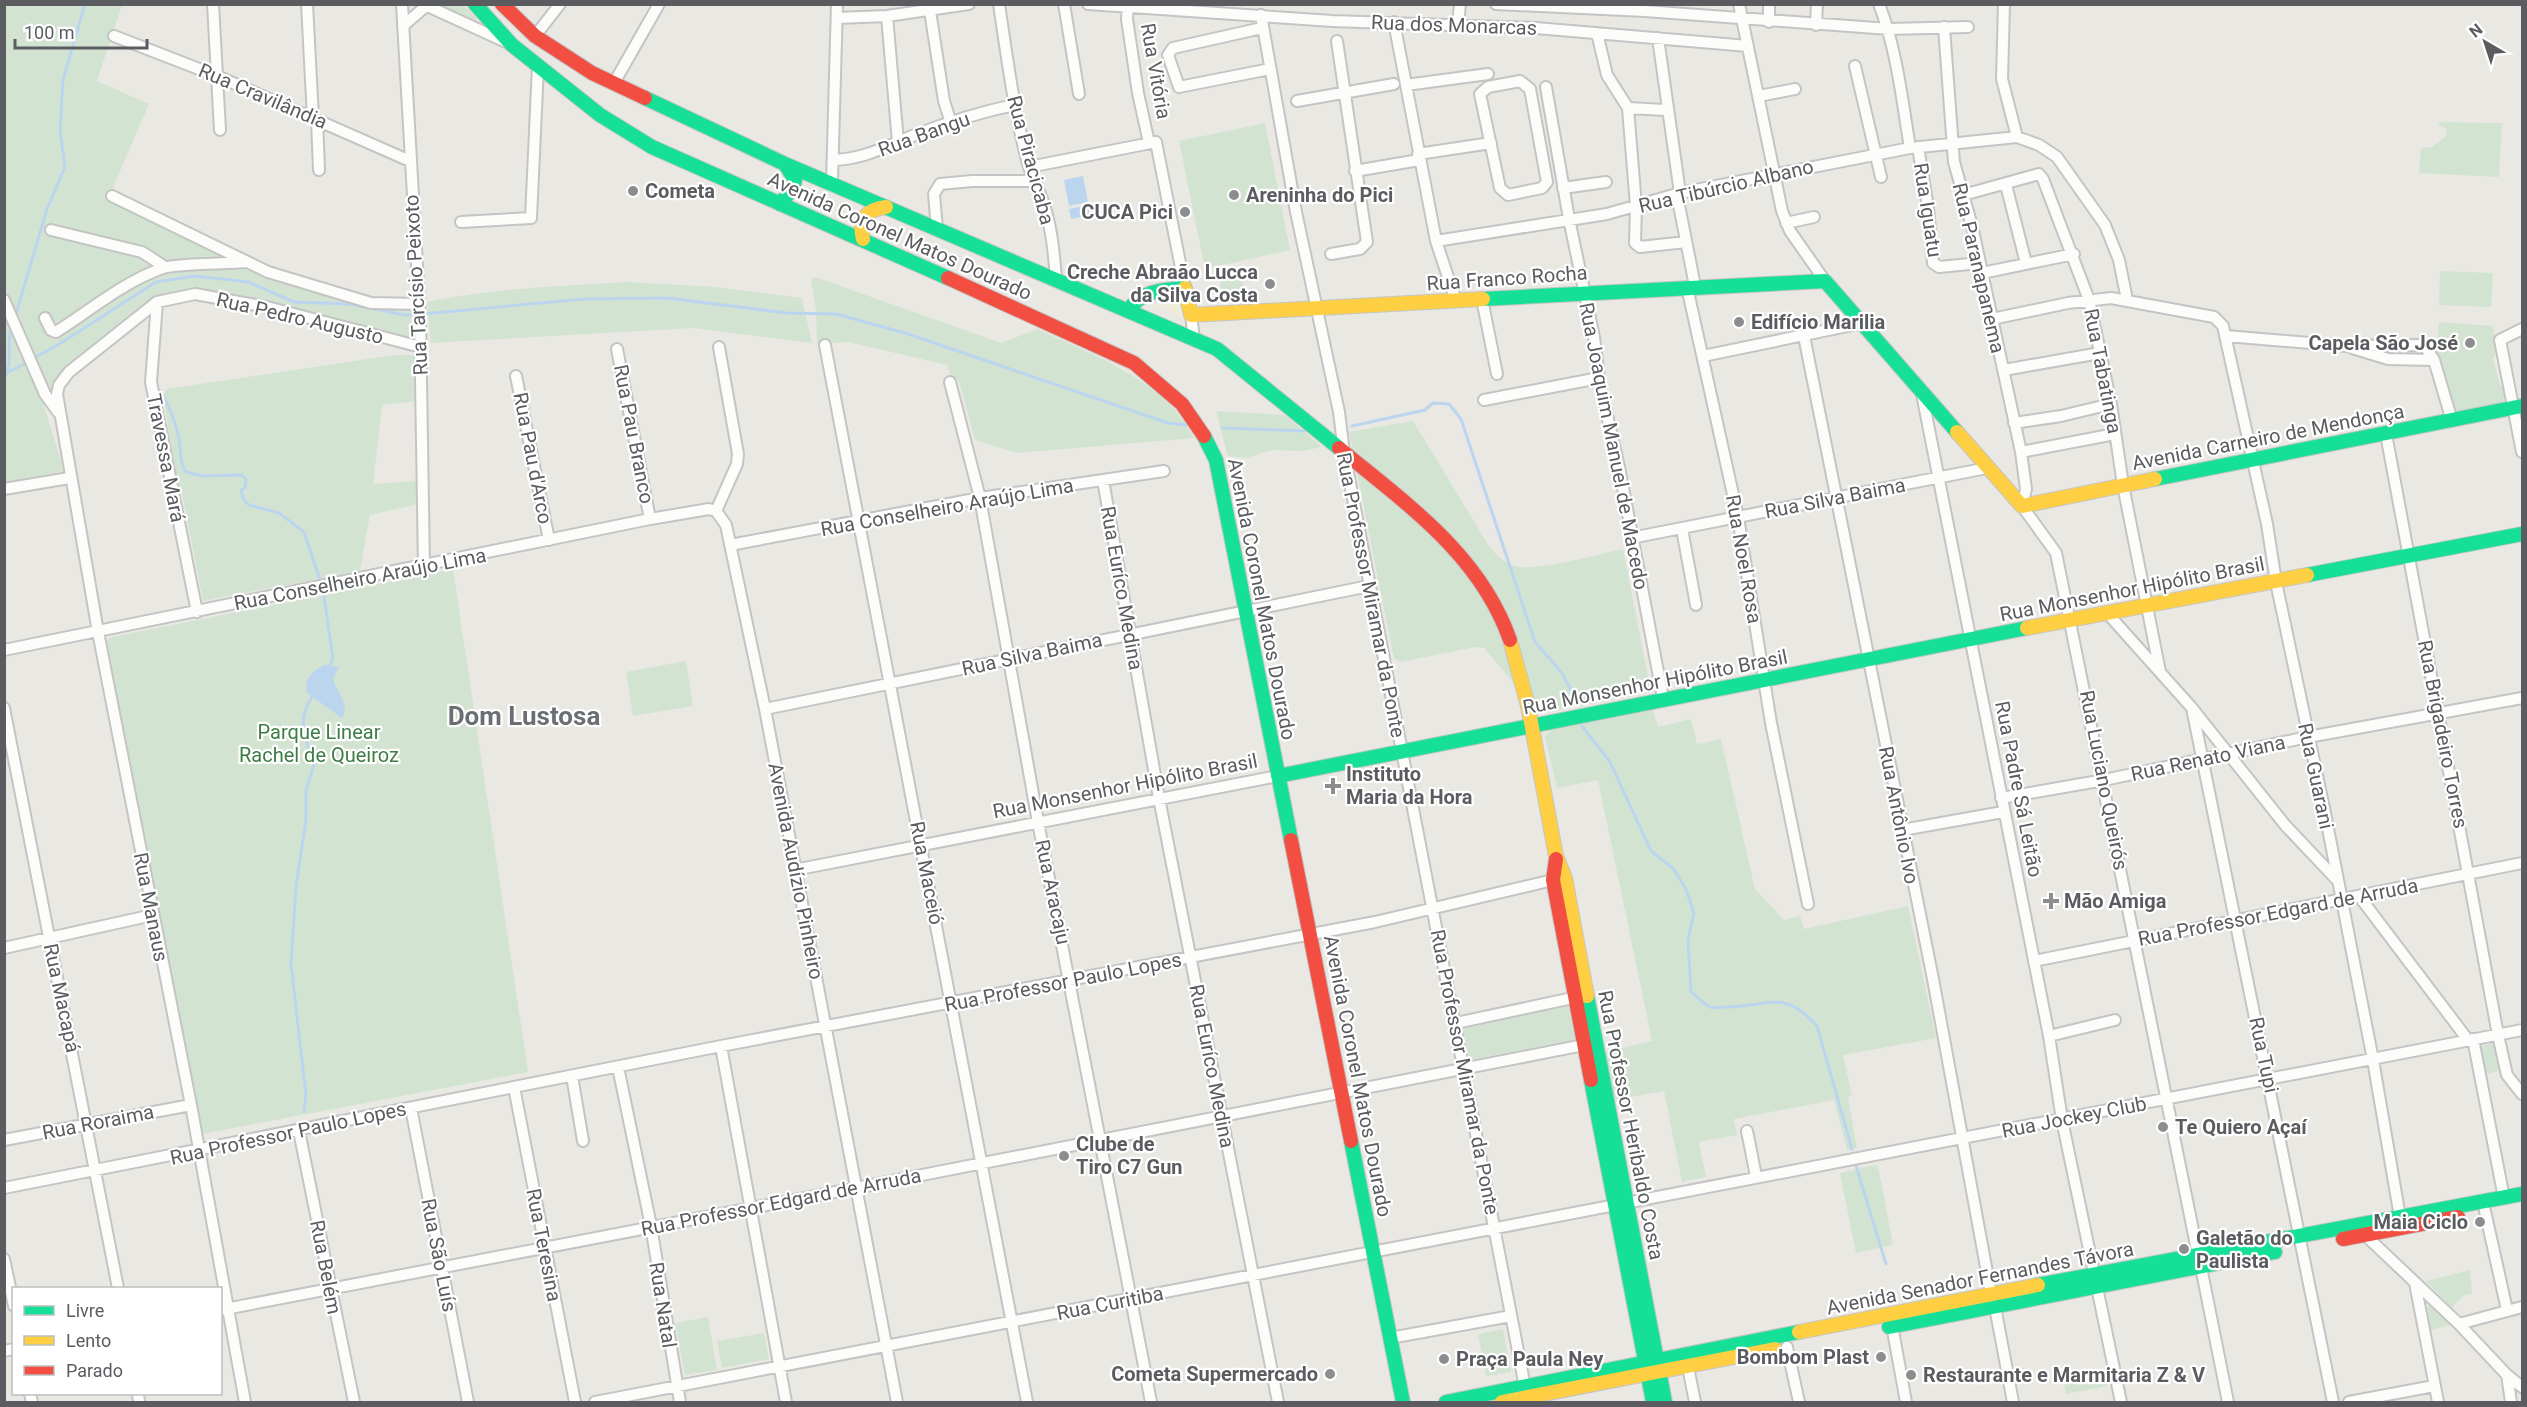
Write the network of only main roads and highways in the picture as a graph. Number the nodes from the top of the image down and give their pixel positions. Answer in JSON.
{"nodes":[{"id":1,"x":475,"y":4,"type":"edge"},
{"id":2,"x":502,"y":4,"type":"edge"},
{"id":3,"x":785,"y":164,"type":"junction"},
{"id":4,"x":780,"y":204,"type":"junction"},
{"id":5,"x":886,"y":207,"type":"junction"},
{"id":6,"x":863,"y":239,"type":"junction"},
{"id":7,"x":1825,"y":281,"type":"joint"},
{"id":8,"x":1129,"y":310,"type":"junction"},
{"id":9,"x":1191,"y":315,"type":"joint"},
{"id":10,"x":1194,"y":339,"type":"joint"},
{"id":11,"x":2518,"y":407,"type":"edge"},
{"id":12,"x":2022,"y":506,"type":"joint"},
{"id":13,"x":2523,"y":534,"type":"edge"},
{"id":14,"x":1530,"y":726,"type":"junction"},
{"id":15,"x":1278,"y":776,"type":"junction"},
{"id":16,"x":1556,"y":856,"type":"junction"},
{"id":17,"x":1582,"y":996,"type":"junction"},
{"id":18,"x":2523,"y":1194,"type":"edge"},
{"id":19,"x":2523,"y":1204,"type":"edge"},
{"id":20,"x":2300,"y":1243,"type":"junction"},
{"id":21,"x":1891,"y":1321,"type":"junction"},
{"id":22,"x":1652,"y":1368,"type":"junction"},
{"id":23,"x":1527,"y":1396,"type":"edge"},
{"id":24,"x":1403,"y":1402,"type":"edge"},
{"id":25,"x":1446,"y":1402,"type":"edge"},
{"id":26,"x":1502,"y":1402,"type":"edge"},
{"id":27,"x":1653,"y":1402,"type":"edge"},
{"id":28,"x":1665,"y":1402,"type":"edge"}],
"edges":[{"from":1,"to":4,"type":"main road","name":"Avenida Coronel Matos Dourado"},
{"from":2,"to":3,"type":"main road","name":"Avenida Coronel Matos Dourado"},
{"from":3,"to":4,"type":"main road"},
{"from":3,"to":5,"type":"main road","name":"Avenida Coronel Matos Dourado"},
{"from":4,"to":6,"type":"main road","name":"Avenida Coronel Matos Dourado"},
{"from":5,"to":6,"type":"main road"},
{"from":5,"to":8,"type":"main road","name":"Avenida Coronel Matos Dourado"},
{"from":6,"to":15,"type":"main road","name":"Avenida Coronel Matos Dourado"},
{"from":7,"to":9,"type":"main road","name":"Rua Franco Rocha"},
{"from":7,"to":12,"type":"main road","name":"Rua Padre Sá Leitão"},
{"from":8,"to":9,"type":"main road","name":"Rua Vitória"},
{"from":8,"to":10,"type":"main road","name":"Avenida Coronel Matos Dourado"},
{"from":10,"to":14,"type":"main road","name":"Rua Professor Heribaldo Costa"},
{"from":11,"to":12,"type":"main road","name":"Avenida Carneiro de Mendonça"},
{"from":13,"to":14,"type":"main road","name":"Rua Monsenhor Hipólito Brasil"},
{"from":14,"to":15,"type":"main road","name":"Rua Monsenhor Hipólito Brasil"},
{"from":14,"to":16,"type":"main road","name":"Rua Professor Heribaldo Costa"},
{"from":15,"to":24,"type":"main road","name":"Avenida Coronel Matos Dourado"},
{"from":16,"to":17,"type":"main road","name":"Rua Professor Heribaldo Costa"},
{"from":16,"to":17,"type":"main road","name":"Rua Professor Heribaldo Costa"},
{"from":17,"to":22,"type":"main road","name":"Rua Professor Heribaldo Costa"},
{"from":18,"to":20,"type":"main road","name":"Avenida Senador Fernandes Távora"},
{"from":19,"to":20,"type":"main road","name":"Avenida Senador Fernandes Távora"},
{"from":20,"to":21,"type":"main road","name":"Avenida Senador Fernandes Távora"},
{"from":21,"to":22,"type":"main road","name":"Avenida Senador Fernandes Távora"},
{"from":21,"to":22,"type":"main road","name":"Avenida Senador Fernandes Távora"},
{"from":22,"to":23,"type":"main road","name":"Avenida Senador Fernandes Távora"},
{"from":22,"to":27,"type":"main road","name":"Rua Professor Heribaldo Costa"},
{"from":22,"to":28,"type":"main road","name":"Rua Professor Heribaldo Costa"},
{"from":23,"to":25,"type":"main road","name":"Avenida Senador Fernandes Távora"},
{"from":23,"to":26,"type":"main road","name":"Avenida Senador Fernandes Távora"}]}
